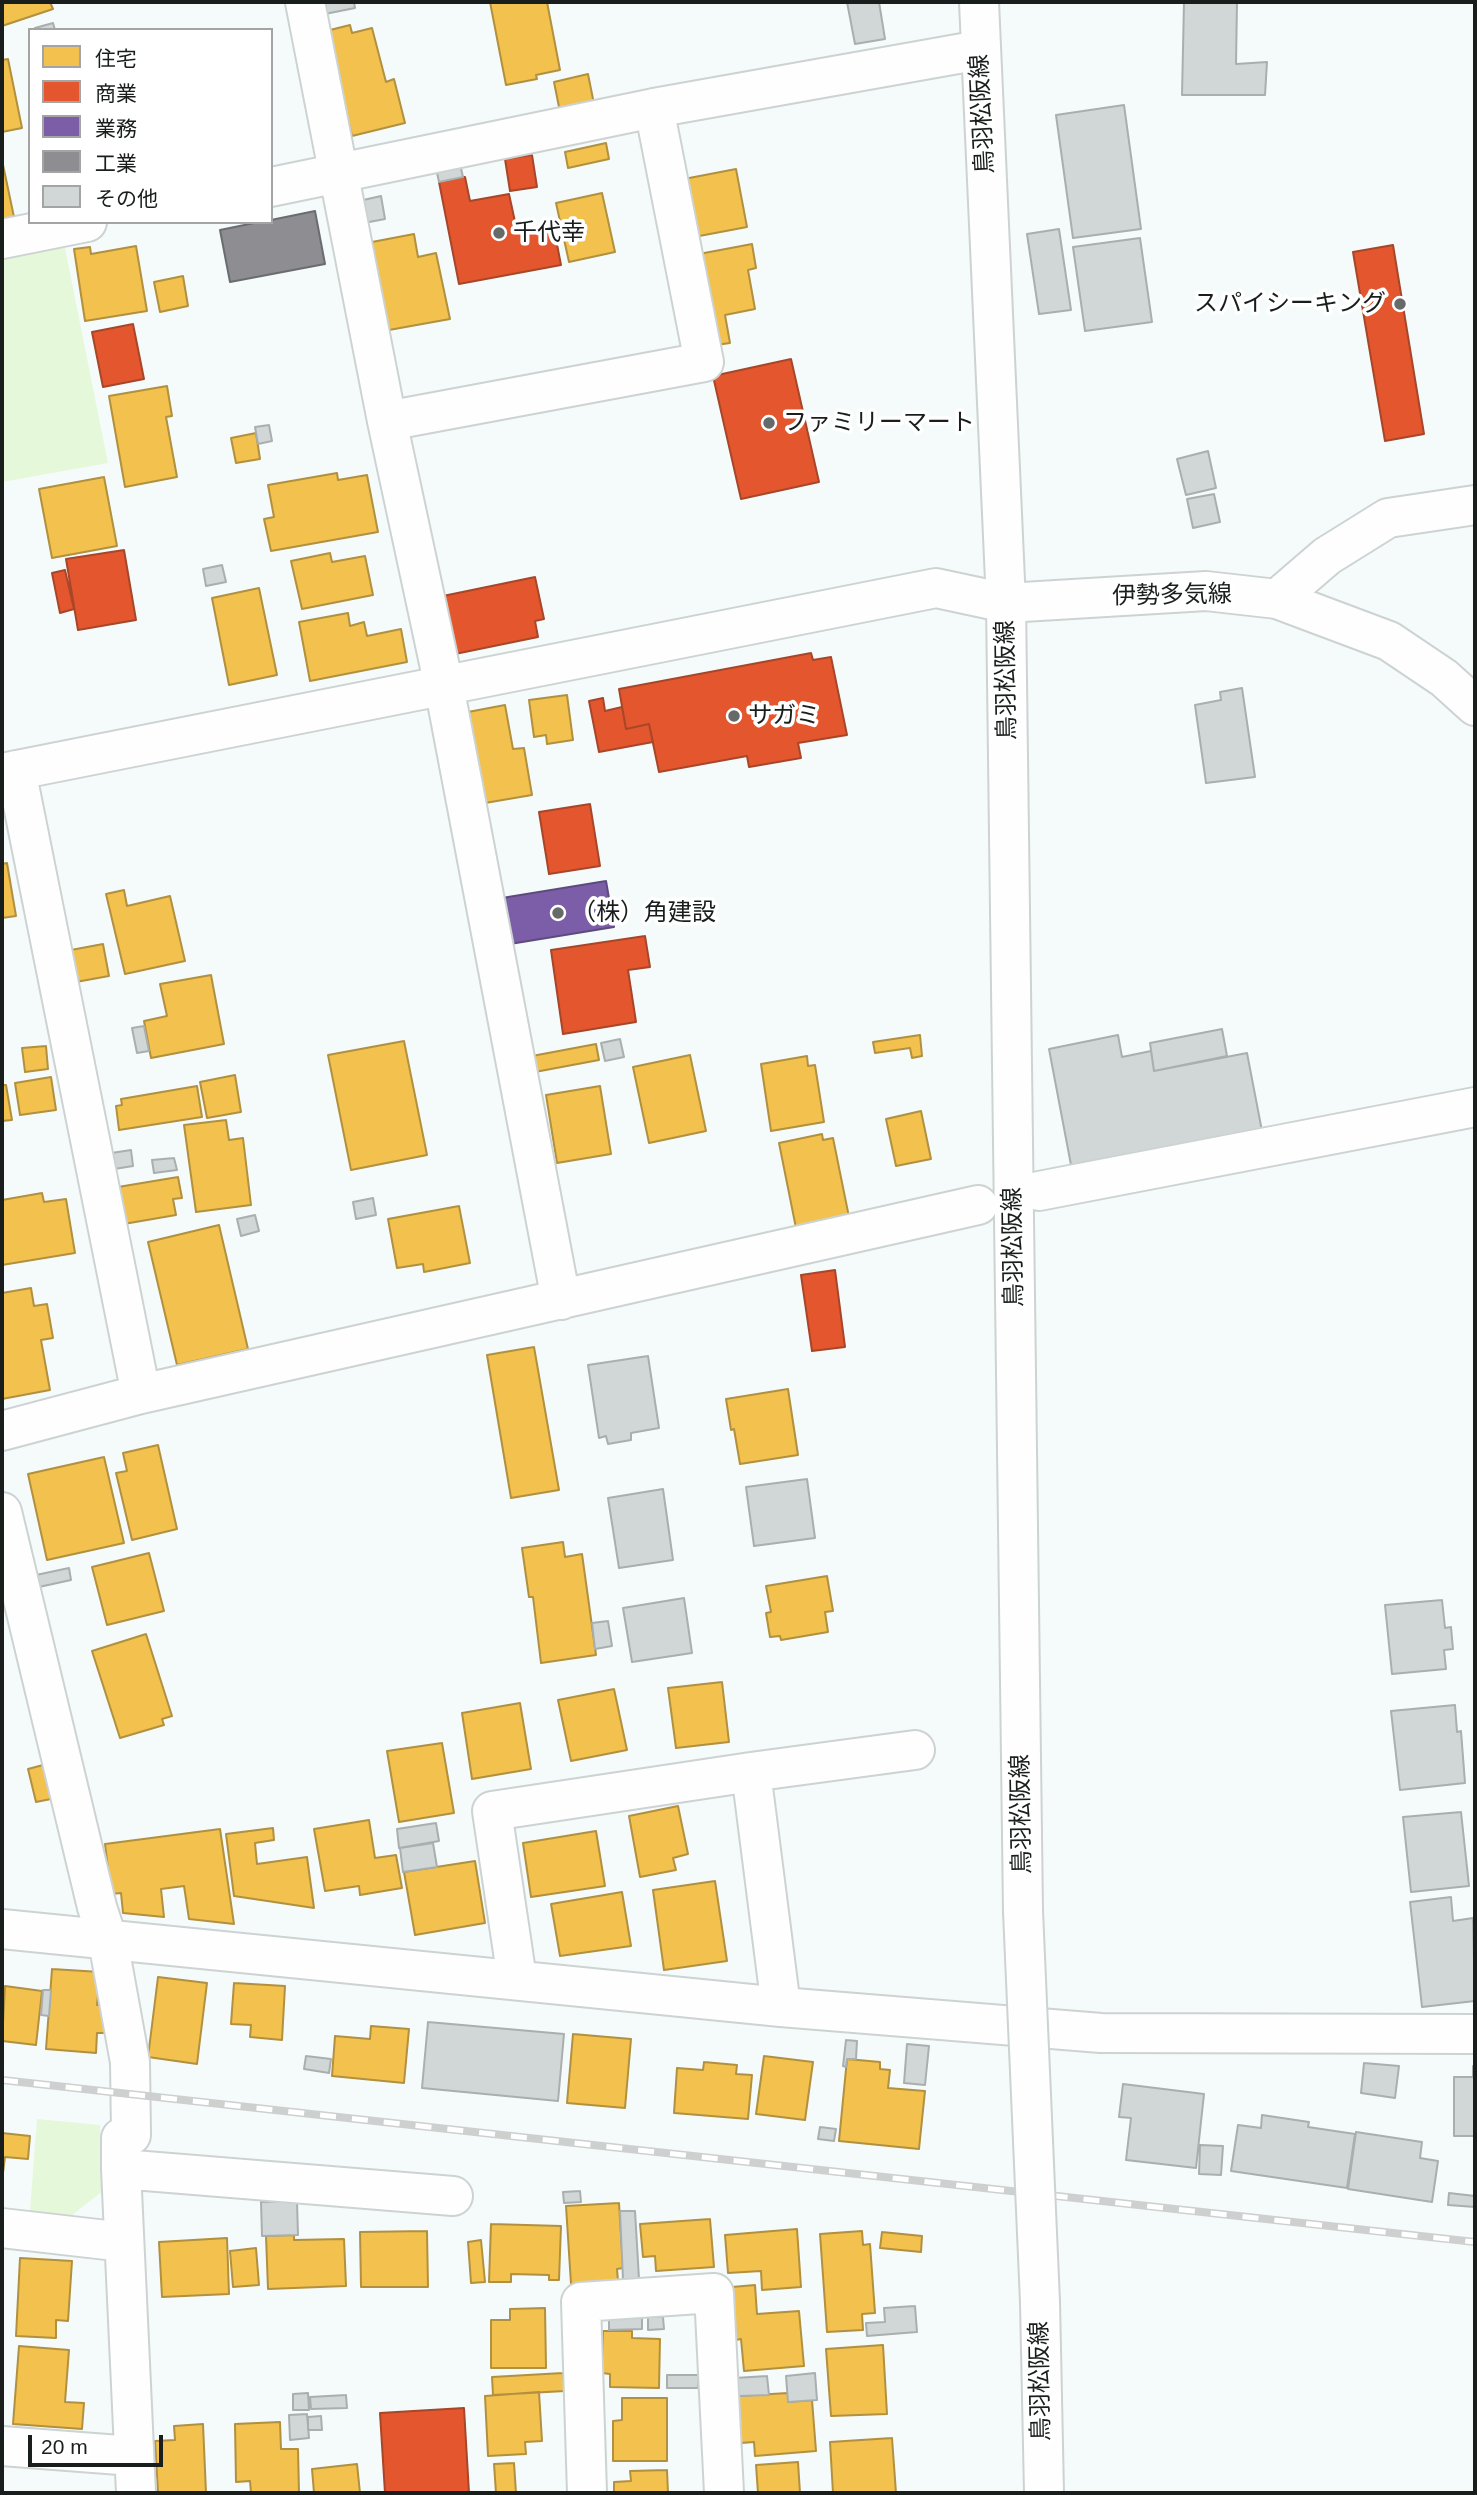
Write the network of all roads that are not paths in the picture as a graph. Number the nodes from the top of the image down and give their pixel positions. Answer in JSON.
{"nodes":[{"id":1,"x":305,"y":2,"type":"edge"},
{"id":2,"x":979,"y":2,"type":"edge"},
{"id":3,"x":980,"y":50,"type":"junction"},
{"id":4,"x":654,"y":108,"type":"junction"},
{"id":5,"x":338,"y":174,"type":"junction"},
{"id":6,"x":273,"y":187,"type":"edge"},
{"id":7,"x":77,"y":224,"type":"edge"},
{"id":8,"x":2,"y":239,"type":"edge"},
{"id":9,"x":387,"y":421,"type":"junction"},
{"id":10,"x":1475,"y":505,"type":"edge"},
{"id":11,"x":1278,"y":599,"type":"junction"},
{"id":12,"x":1006,"y":603,"type":"junction"},
{"id":13,"x":444,"y":687,"type":"junction"},
{"id":14,"x":1475,"y":706,"type":"edge"},
{"id":15,"x":9,"y":772,"type":"edge"},
{"id":16,"x":1475,"y":1107,"type":"edge"},
{"id":17,"x":1039,"y":1191,"type":"dead end"},
{"id":18,"x":978,"y":1205,"type":"dead end"},
{"id":19,"x":561,"y":1300,"type":"junction"},
{"id":20,"x":141,"y":1394,"type":"junction"},
{"id":21,"x":2,"y":1431,"type":"edge"},
{"id":22,"x":2,"y":1512,"type":"edge"},
{"id":23,"x":915,"y":1750,"type":"dead end"},
{"id":24,"x":751,"y":1772,"type":"junction"},
{"id":25,"x":2,"y":1929,"type":"edge"},
{"id":26,"x":108,"y":1941,"type":"junction"},
{"id":27,"x":517,"y":1979,"type":"junction"},
{"id":28,"x":781,"y":2007,"type":"junction"},
{"id":29,"x":1475,"y":2034,"type":"edge"},
{"id":30,"x":121,"y":2169,"type":"junction"},
{"id":31,"x":453,"y":2196,"type":"dead end"},
{"id":32,"x":2,"y":2228,"type":"edge"},
{"id":33,"x":124,"y":2242,"type":"junction"},
{"id":34,"x":2,"y":2446,"type":"edge"},
{"id":35,"x":134,"y":2475,"type":"edge"},
{"id":36,"x":587,"y":2493,"type":"edge"},
{"id":37,"x":724,"y":2493,"type":"edge"},
{"id":38,"x":1044,"y":2493,"type":"edge"}],
"edges":[{"from":1,"to":5,"type":"street"},
{"from":2,"to":3,"type":"street","name":"鳥羽松阪線"},
{"from":3,"to":4,"type":"street"},
{"from":3,"to":12,"type":"street","name":"鳥羽松阪線"},
{"from":4,"to":5,"type":"street"},
{"from":4,"to":9,"type":"street"},
{"from":5,"to":6,"type":"street"},
{"from":5,"to":9,"type":"street"},
{"from":7,"to":8,"type":"street"},
{"from":9,"to":13,"type":"street"},
{"from":10,"to":11,"type":"street"},
{"from":11,"to":12,"type":"street","name":"伊勢多気線"},
{"from":11,"to":14,"type":"street","name":"伊勢多気線"},
{"from":12,"to":13,"type":"street","name":"伊勢多気線"},
{"from":12,"to":38,"type":"street","name":"鳥羽松阪線","bridge":true},
{"from":13,"to":15,"type":"street","name":"伊勢多気線"},
{"from":13,"to":19,"type":"street"},
{"from":15,"to":20,"type":"street"},
{"from":16,"to":17,"type":"street"},
{"from":18,"to":19,"type":"street"},
{"from":19,"to":20,"type":"street"},
{"from":20,"to":21,"type":"street"},
{"from":22,"to":26,"type":"street"},
{"from":23,"to":24,"type":"street"},
{"from":24,"to":27,"type":"street"},
{"from":24,"to":28,"type":"street"},
{"from":25,"to":26,"type":"street"},
{"from":26,"to":27,"type":"street"},
{"from":26,"to":30,"type":"street"},
{"from":27,"to":28,"type":"street"},
{"from":28,"to":29,"type":"street"},
{"from":30,"to":31,"type":"street"},
{"from":30,"to":33,"type":"street"},
{"from":32,"to":33,"type":"street"},
{"from":33,"to":35,"type":"street"},
{"from":34,"to":35,"type":"street"},
{"from":36,"to":37,"type":"street"}]}
